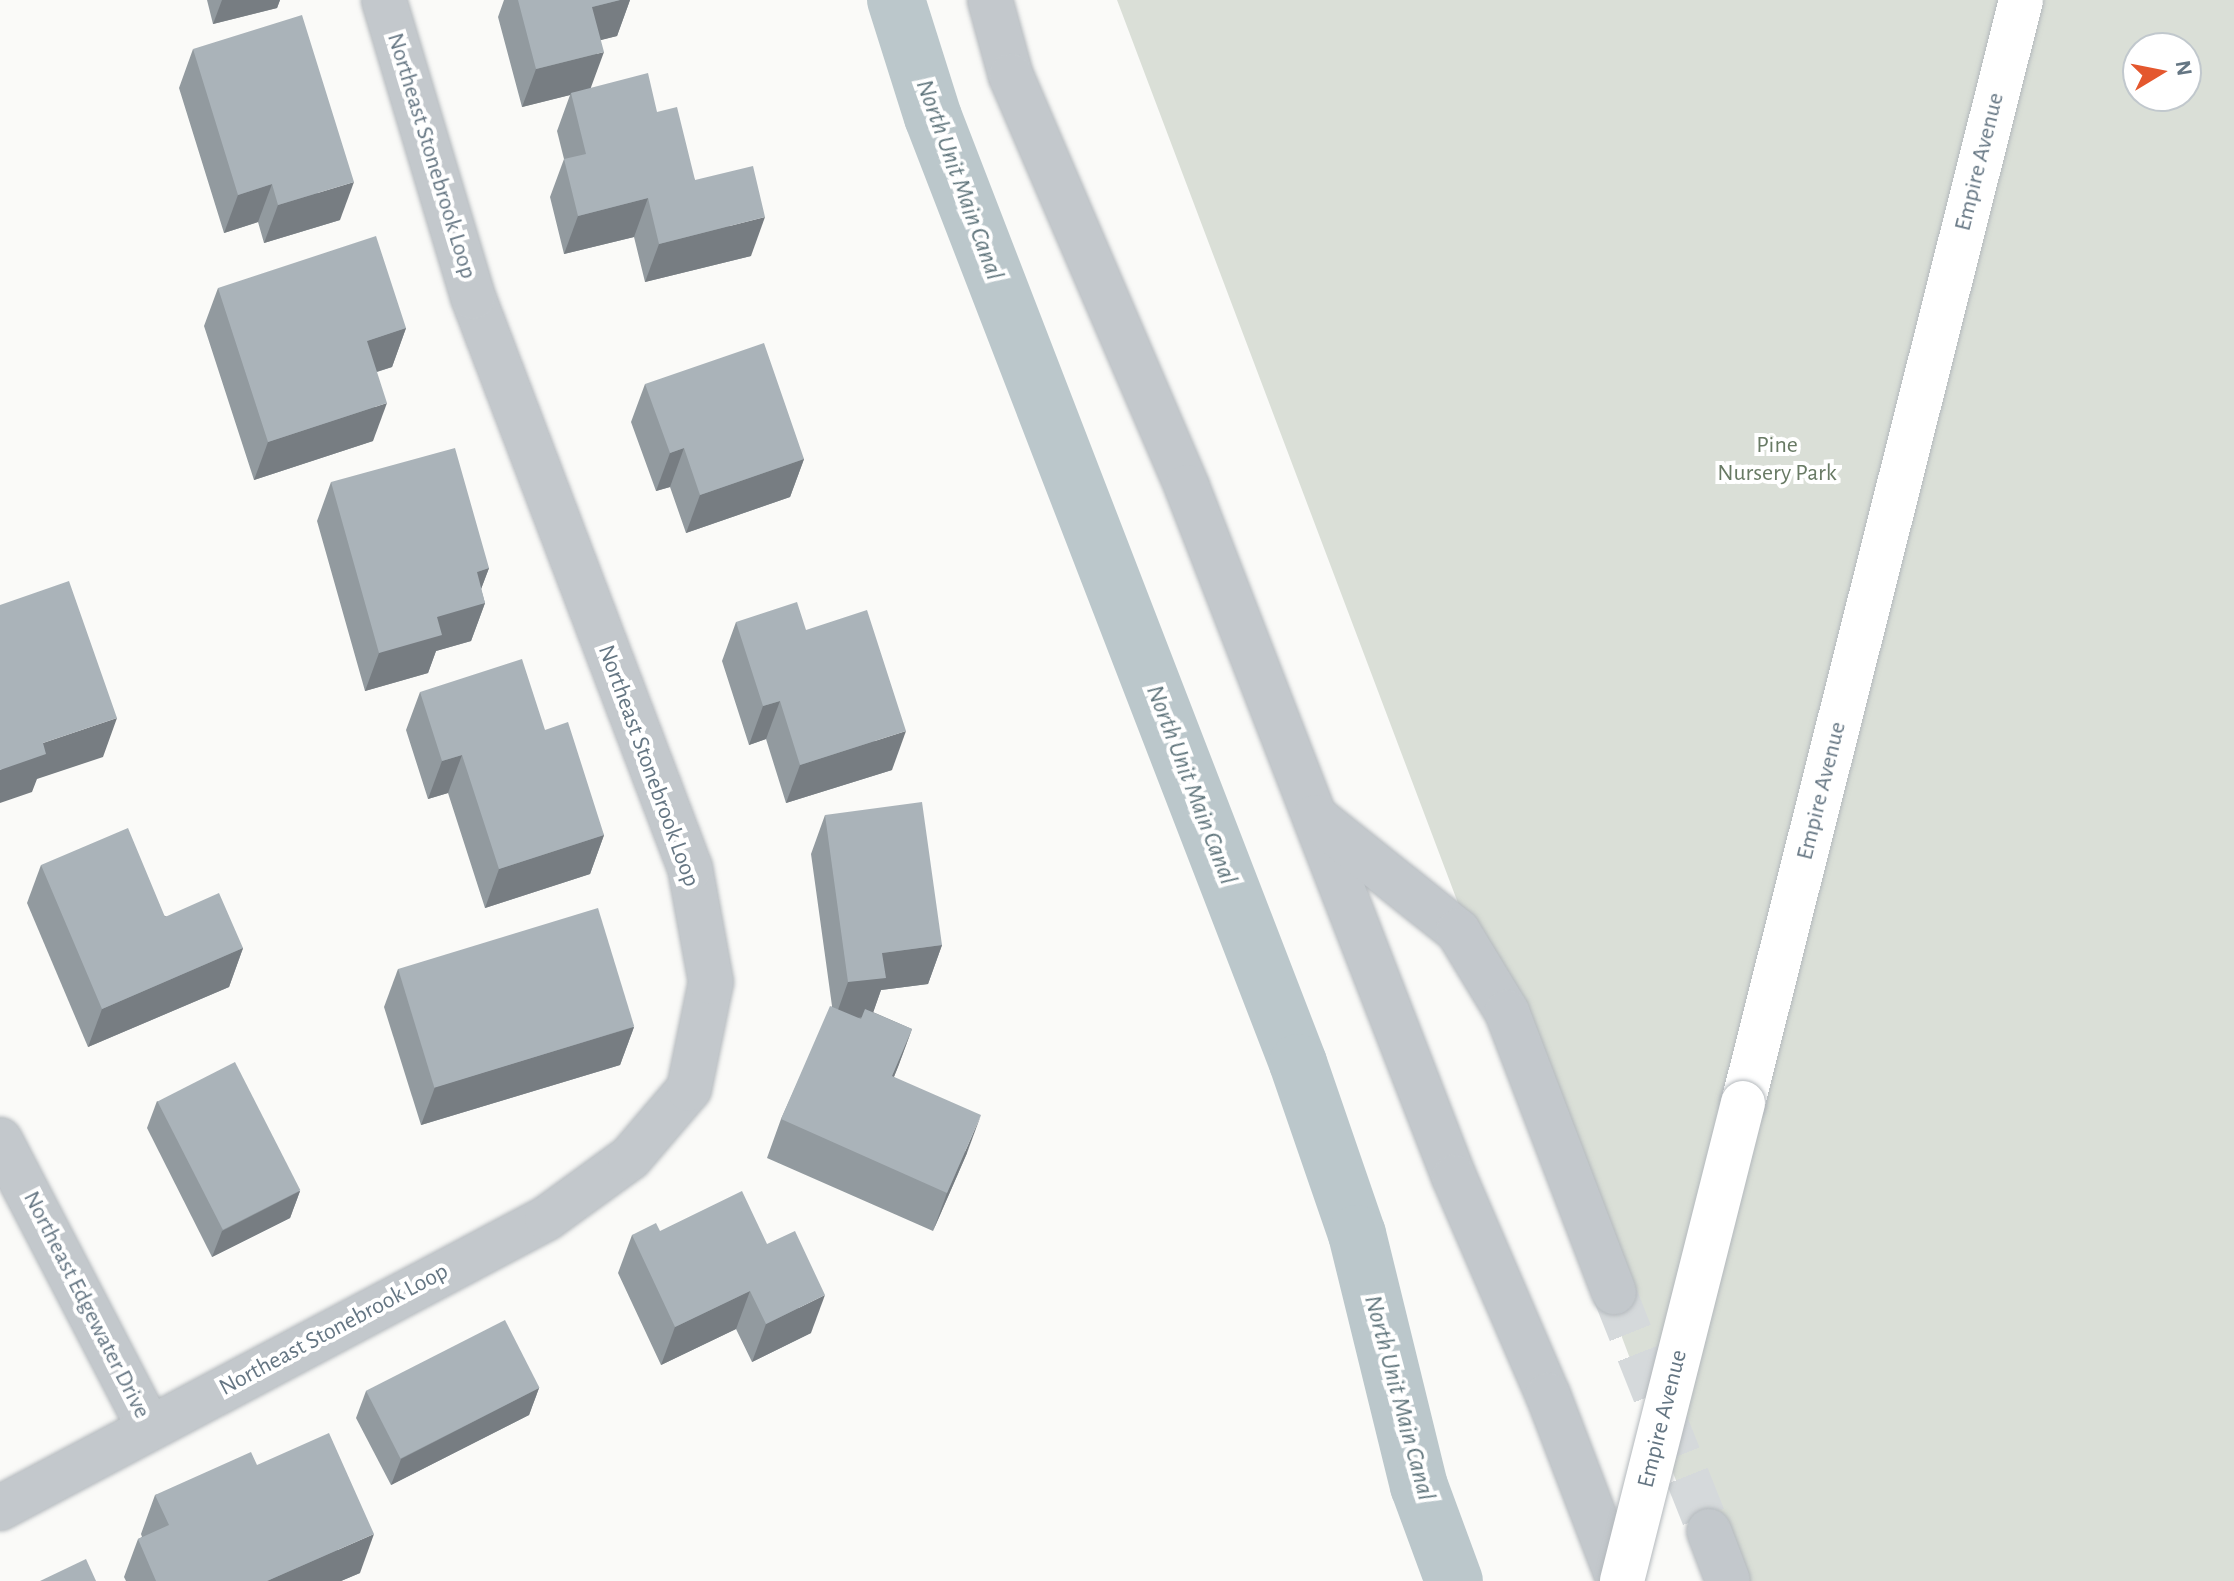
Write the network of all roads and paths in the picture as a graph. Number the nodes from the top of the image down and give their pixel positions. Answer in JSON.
{"nodes":[{"id":1,"x":384,"y":0,"type":"edge"},
{"id":2,"x":990,"y":0,"type":"edge"},
{"id":3,"x":2021,"y":0,"type":"edge"},
{"id":4,"x":1315,"y":817,"type":"junction"},
{"id":5,"x":0,"y":1140,"type":"edge"},
{"id":6,"x":1614,"y":1292,"type":"tunnel mouth"},
{"id":7,"x":149,"y":1428,"type":"junction"},
{"id":8,"x":0,"y":1508,"type":"edge"},
{"id":9,"x":1709,"y":1531,"type":"tunnel mouth"},
{"id":10,"x":1620,"y":1581,"type":"edge"},
{"id":11,"x":1728,"y":1581,"type":"edge"}],
"edges":[{"from":1,"to":7,"type":"street","name":"Northeast Stonebrook Loop"},
{"from":2,"to":4,"type":"street"},
{"from":3,"to":10,"type":"highway","name":"Empire Avenue","bridge":true},
{"from":4,"to":6,"type":"street"},
{"from":4,"to":10,"type":"street"},
{"from":5,"to":7,"type":"street","name":"Northeast Edgewater Drive"},
{"from":7,"to":8,"type":"street","name":"Northeast Stonebrook Loop"},
{"from":9,"to":11,"type":"street"}]}
